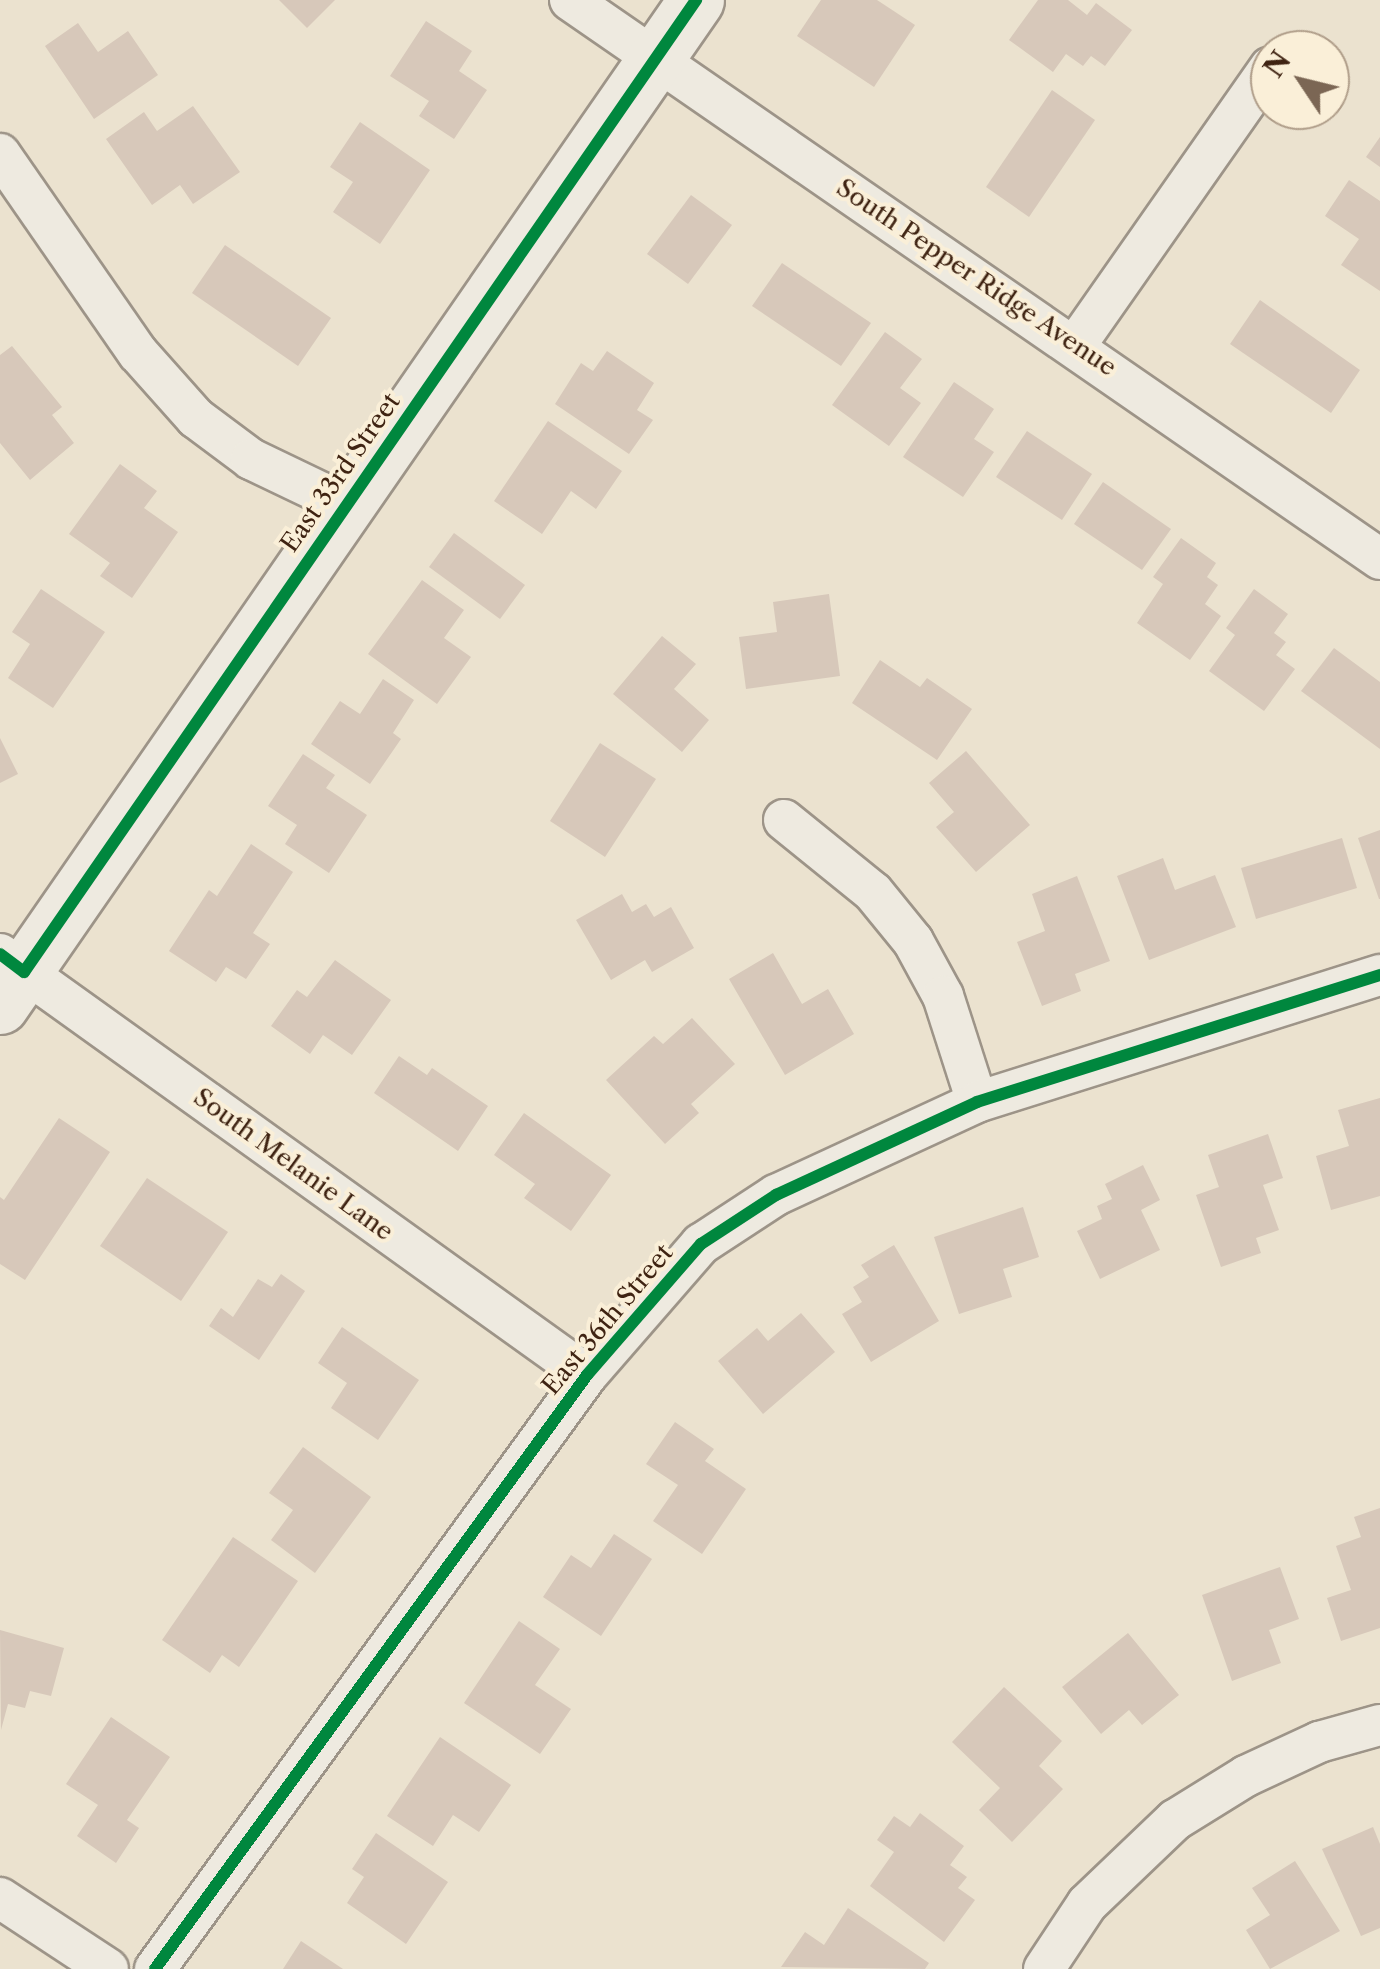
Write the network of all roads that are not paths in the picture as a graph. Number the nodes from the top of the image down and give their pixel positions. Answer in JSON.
{"nodes":[{"id":1,"x":570,"y":0,"type":"edge"},
{"id":2,"x":696,"y":0,"type":"edge"},
{"id":3,"x":656,"y":60,"type":"junction"},
{"id":4,"x":1250,"y":96,"type":"edge"},
{"id":5,"x":0,"y":154,"type":"edge"},
{"id":6,"x":1075,"y":346,"type":"junction"},
{"id":7,"x":346,"y":505,"type":"junction"},
{"id":8,"x":1380,"y":559,"type":"edge"},
{"id":9,"x":784,"y":820,"type":"dead end"},
{"id":10,"x":1380,"y":976,"type":"edge"},
{"id":11,"x":8,"y":978,"type":"edge"},
{"id":12,"x":977,"y":1102,"type":"junction"},
{"id":13,"x":587,"y":1375,"type":"junction"},
{"id":14,"x":1380,"y":1725,"type":"edge"},
{"id":15,"x":0,"y":1898,"type":"edge"},
{"id":16,"x":108,"y":1969,"type":"edge"},
{"id":17,"x":155,"y":1969,"type":"edge"},
{"id":18,"x":1044,"y":1969,"type":"edge"}],
"edges":[{"from":1,"to":3,"type":"street","name":"South Pepper Ridge Avenue"},
{"from":2,"to":3,"type":"street","name":"East 33rd Street"},
{"from":3,"to":6,"type":"street","name":"South Pepper Ridge Avenue"},
{"from":3,"to":7,"type":"street","name":"East 33rd Street"},
{"from":4,"to":6,"type":"street"},
{"from":5,"to":7,"type":"street"},
{"from":6,"to":8,"type":"street","name":"South Pepper Ridge Avenue"},
{"from":7,"to":11,"type":"street","name":"East 33rd Street"},
{"from":9,"to":12,"type":"street"},
{"from":10,"to":12,"type":"street","name":"East 36th Street"},
{"from":11,"to":13,"type":"street","name":"South Melanie Lane"},
{"from":12,"to":13,"type":"street","name":"East 36th Street"},
{"from":13,"to":17,"type":"street","name":"East 36th Street"},
{"from":14,"to":18,"type":"street"},
{"from":15,"to":16,"type":"street"}]}
